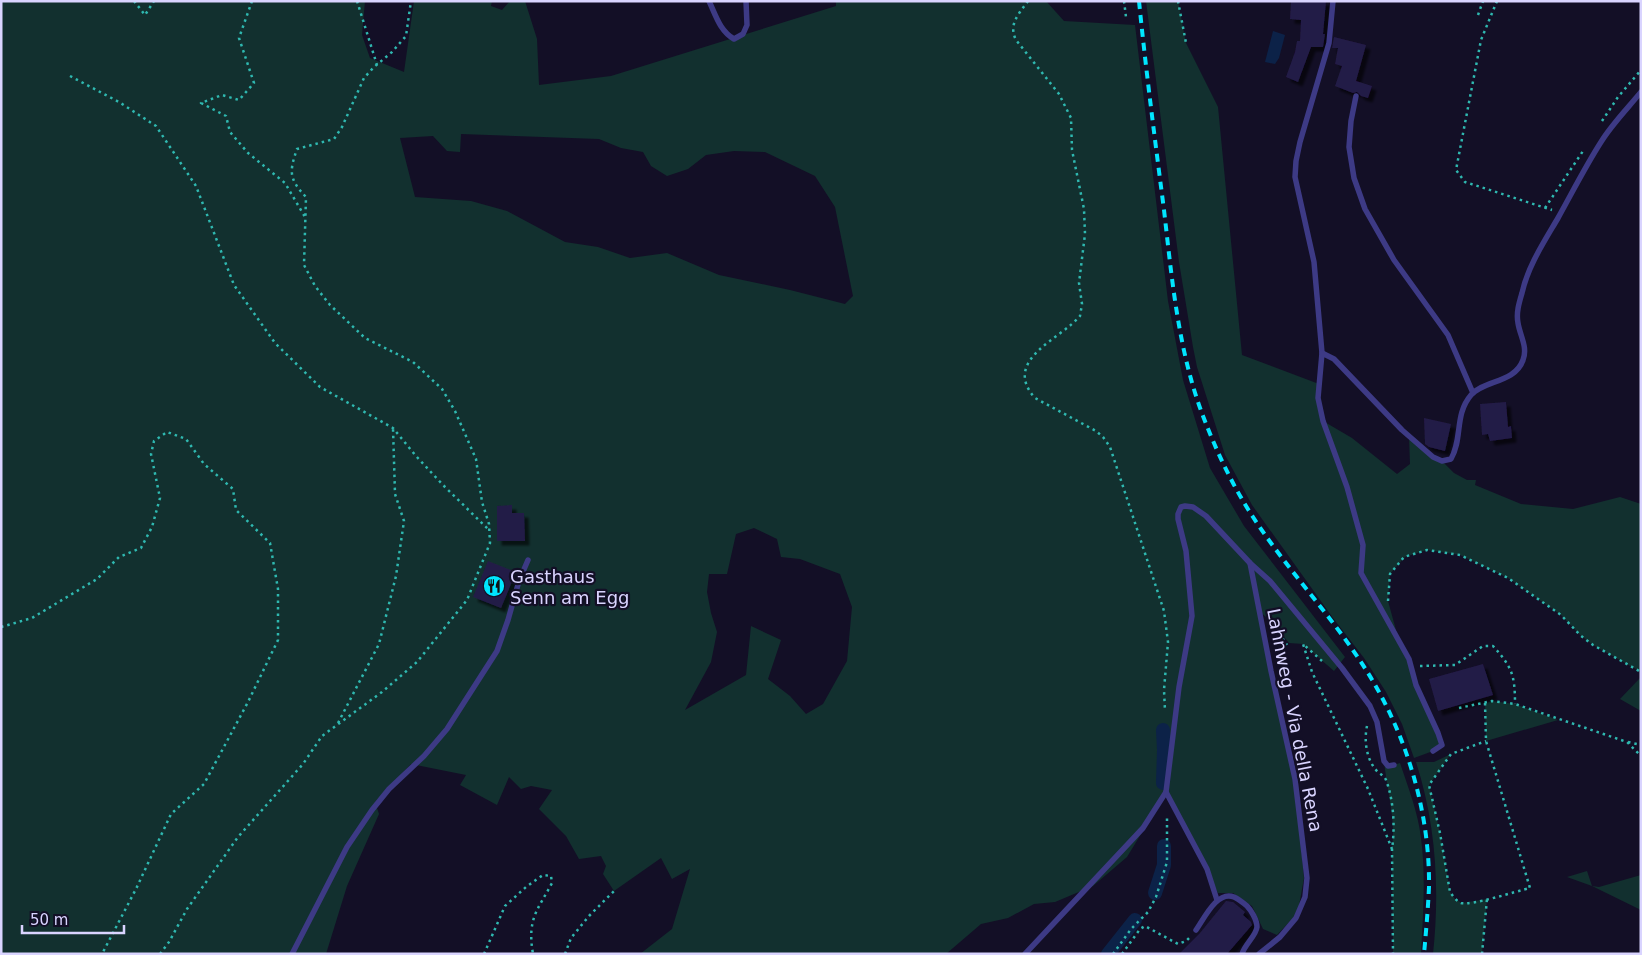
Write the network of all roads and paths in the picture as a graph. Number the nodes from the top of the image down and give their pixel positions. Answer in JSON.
{"nodes":[{"id":1,"x":134,"y":1,"type":"edge"},
{"id":2,"x":154,"y":1,"type":"edge"},
{"id":3,"x":252,"y":1,"type":"edge"},
{"id":4,"x":357,"y":1,"type":"edge"},
{"id":5,"x":411,"y":1,"type":"edge"},
{"id":6,"x":710,"y":1,"type":"edge"},
{"id":7,"x":746,"y":1,"type":"edge"},
{"id":8,"x":1028,"y":1,"type":"edge"},
{"id":9,"x":1124,"y":1,"type":"edge"},
{"id":10,"x":1178,"y":1,"type":"edge"},
{"id":11,"x":1333,"y":1,"type":"edge"},
{"id":12,"x":1484,"y":1,"type":"edge"},
{"id":13,"x":1497,"y":1,"type":"edge"},
{"id":14,"x":1478,"y":15,"type":"dead end"},
{"id":15,"x":1126,"y":17,"type":"dead end"},
{"id":16,"x":1186,"y":43,"type":"dead end"},
{"id":17,"x":377,"y":65,"type":"junction"},
{"id":18,"x":70,"y":76,"type":"dead end"},
{"id":19,"x":1641,"y":92,"type":"edge"},
{"id":20,"x":1356,"y":96,"type":"dead end"},
{"id":21,"x":1561,"y":213,"type":"junction"},
{"id":22,"x":306,"y":218,"type":"junction"},
{"id":23,"x":1322,"y":353,"type":"junction"},
{"id":24,"x":1473,"y":393,"type":"junction"},
{"id":25,"x":393,"y":428,"type":"junction"},
{"id":26,"x":489,"y":530,"type":"junction"},
{"id":27,"x":528,"y":560,"type":"dead end"},
{"id":28,"x":1250,"y":563,"type":"junction"},
{"id":29,"x":1390,"y":609,"type":"dead end"},
{"id":30,"x":1260,"y":612,"type":"junction"},
{"id":31,"x":1,"y":627,"type":"edge"},
{"id":32,"x":1287,"y":645,"type":"dead end"},
{"id":33,"x":1328,"y":666,"type":"dead end"},
{"id":34,"x":1411,"y":667,"type":"junction"},
{"id":35,"x":1641,"y":672,"type":"edge"},
{"id":36,"x":1485,"y":703,"type":"junction"},
{"id":37,"x":1515,"y":704,"type":"junction"},
{"id":38,"x":1459,"y":708,"type":"dead end"},
{"id":39,"x":1166,"y":718,"type":"dead end"},
{"id":40,"x":338,"y":725,"type":"junction"},
{"id":41,"x":1367,"y":726,"type":"dead end"},
{"id":42,"x":1486,"y":741,"type":"junction"},
{"id":43,"x":1627,"y":742,"type":"junction"},
{"id":44,"x":1641,"y":745,"type":"edge"},
{"id":45,"x":1433,"y":751,"type":"dead end"},
{"id":46,"x":1641,"y":756,"type":"edge"},
{"id":47,"x":1394,"y":766,"type":"dead end"},
{"id":48,"x":1166,"y":792,"type":"junction"},
{"id":49,"x":1167,"y":810,"type":"dead end"},
{"id":50,"x":1392,"y":849,"type":"junction"},
{"id":51,"x":614,"y":891,"type":"dead end"},
{"id":52,"x":1487,"y":899,"type":"junction"},
{"id":53,"x":1217,"y":900,"type":"junction"},
{"id":54,"x":1196,"y":930,"type":"joint"},
{"id":55,"x":102,"y":954,"type":"edge"},
{"id":56,"x":160,"y":954,"type":"edge"},
{"id":57,"x":292,"y":954,"type":"edge"},
{"id":58,"x":484,"y":954,"type":"edge"},
{"id":59,"x":533,"y":954,"type":"edge"},
{"id":60,"x":565,"y":954,"type":"edge"},
{"id":61,"x":1025,"y":954,"type":"edge"},
{"id":62,"x":1113,"y":954,"type":"edge"},
{"id":63,"x":1122,"y":954,"type":"edge"},
{"id":64,"x":1242,"y":954,"type":"edge"},
{"id":65,"x":1259,"y":954,"type":"edge"},
{"id":66,"x":1393,"y":954,"type":"edge"},
{"id":67,"x":1482,"y":954,"type":"edge"}],
"edges":[{"from":1,"to":2,"type":"path"},
{"from":3,"to":22,"type":"path"},
{"from":4,"to":17,"type":"path"},
{"from":5,"to":17,"type":"path"},
{"from":6,"to":7,"type":"lane"},
{"from":8,"to":39,"type":"path"},
{"from":9,"to":15,"type":"path"},
{"from":10,"to":16,"type":"path"},
{"from":11,"to":23,"type":"lane"},
{"from":12,"to":14,"type":"path"},
{"from":13,"to":21,"type":"path"},
{"from":17,"to":22,"type":"path"},
{"from":18,"to":25,"type":"path"},
{"from":19,"to":21,"type":"lane"},
{"from":20,"to":24,"type":"lane"},
{"from":21,"to":24,"type":"lane"},
{"from":22,"to":26,"type":"path"},
{"from":23,"to":24,"type":"lane"},
{"from":23,"to":34,"type":"lane"},
{"from":25,"to":26,"type":"path"},
{"from":25,"to":40,"type":"path"},
{"from":26,"to":40,"type":"path"},
{"from":27,"to":57,"type":"lane"},
{"from":28,"to":30,"type":"lane","name":"Lahnweg - Via della Rena"},
{"from":28,"to":47,"type":"lane","name":"Lahnweg - Via della Rena"},
{"from":28,"to":48,"type":"lane","name":"Lahnweg - Via della Rena"},
{"from":29,"to":35,"type":"path"},
{"from":30,"to":32,"type":"path"},
{"from":30,"to":65,"type":"lane","name":"Lahnweg - Via della Rena"},
{"from":31,"to":55,"type":"path"},
{"from":33,"to":50,"type":"path"},
{"from":34,"to":37,"type":"path"},
{"from":34,"to":45,"type":"lane"},
{"from":36,"to":37,"type":"path"},
{"from":36,"to":38,"type":"path"},
{"from":36,"to":42,"type":"path"},
{"from":37,"to":43,"type":"path"},
{"from":40,"to":56,"type":"path"},
{"from":41,"to":50,"type":"path"},
{"from":42,"to":52,"type":"path"},
{"from":42,"to":52,"type":"path"},
{"from":43,"to":44,"type":"path"},
{"from":43,"to":46,"type":"path"},
{"from":48,"to":53,"type":"lane"},
{"from":48,"to":61,"type":"lane"},
{"from":49,"to":62,"type":"path"},
{"from":50,"to":66,"type":"path"},
{"from":51,"to":60,"type":"path"},
{"from":52,"to":67,"type":"path"},
{"from":53,"to":54,"type":"lane"},
{"from":53,"to":64,"type":"lane"},
{"from":54,"to":63,"type":"path"},
{"from":58,"to":59,"type":"path"}]}
